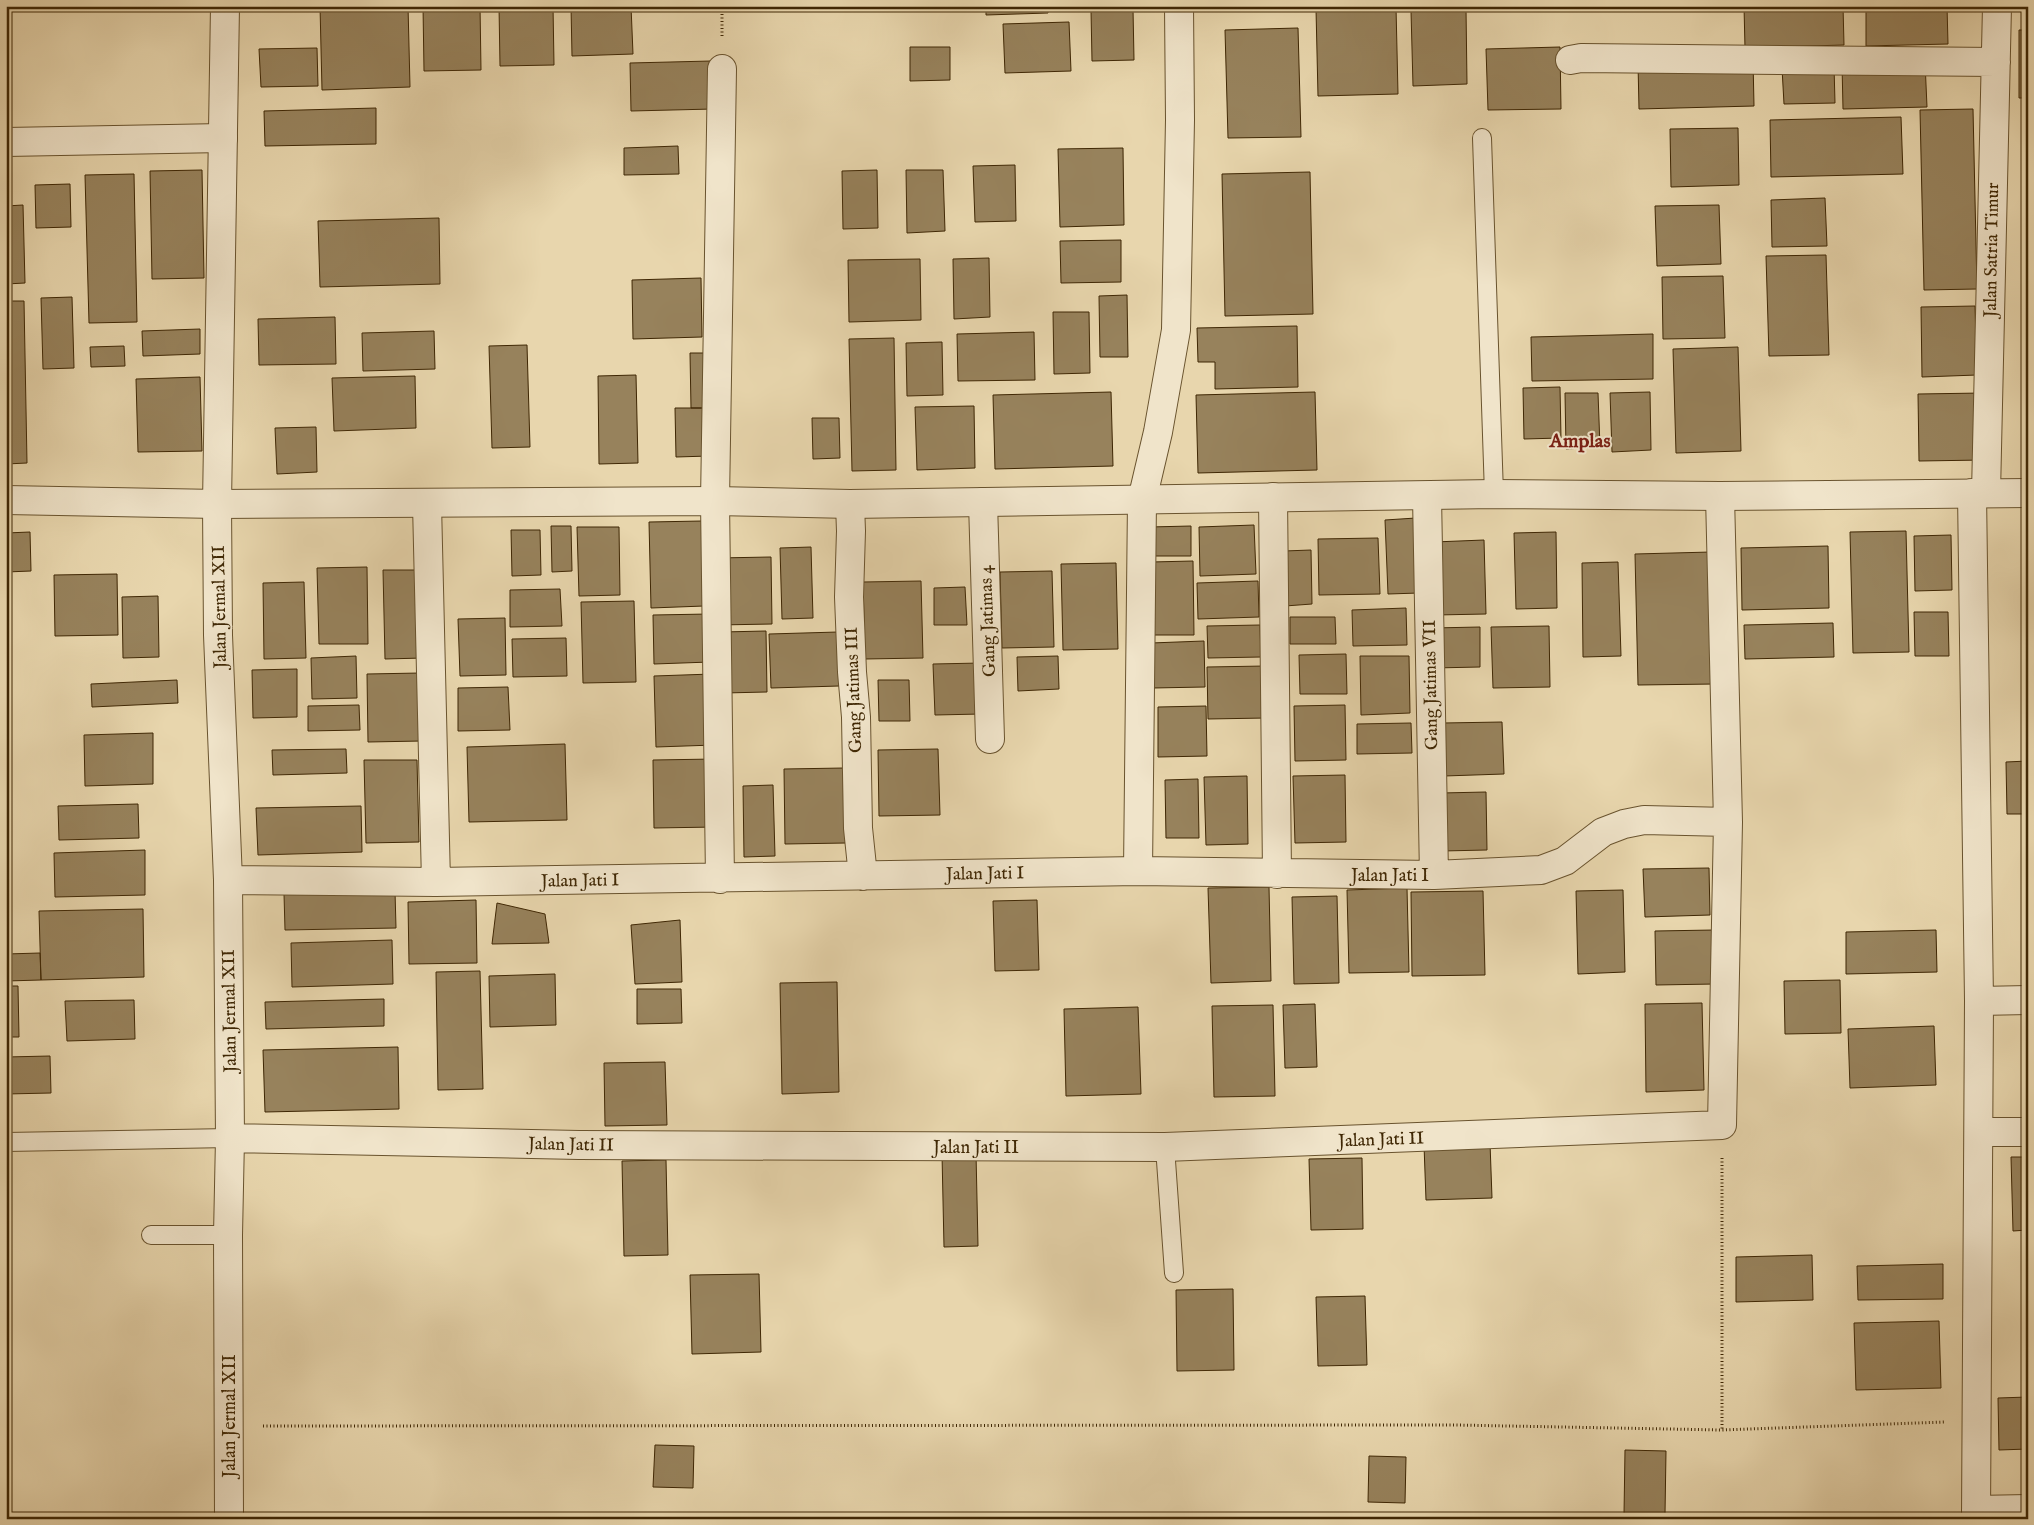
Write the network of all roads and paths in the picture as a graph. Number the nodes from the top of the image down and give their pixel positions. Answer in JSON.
{"nodes":[{"id":1,"x":225,"y":6,"type":"edge"},
{"id":2,"x":1179,"y":6,"type":"edge"},
{"id":3,"x":1996,"y":6,"type":"edge"},
{"id":4,"x":1570,"y":60,"type":"dead end"},
{"id":5,"x":1996,"y":62,"type":"junction"},
{"id":6,"x":722,"y":69,"type":"dead end"},
{"id":7,"x":224,"y":138,"type":"junction"},
{"id":8,"x":1482,"y":138,"type":"dead end"},
{"id":9,"x":6,"y":142,"type":"edge"},
{"id":10,"x":1979,"y":493,"type":"junction"},
{"id":11,"x":2028,"y":493,"type":"edge"},
{"id":12,"x":1494,"y":494,"type":"junction"},
{"id":13,"x":1426,"y":496,"type":"junction"},
{"id":14,"x":1720,"y":496,"type":"junction"},
{"id":15,"x":1273,"y":497,"type":"junction"},
{"id":16,"x":6,"y":500,"type":"edge"},
{"id":17,"x":1142,"y":500,"type":"junction"},
{"id":18,"x":715,"y":501,"type":"junction"},
{"id":19,"x":983,"y":502,"type":"junction"},
{"id":20,"x":217,"y":504,"type":"junction"},
{"id":21,"x":427,"y":504,"type":"junction"},
{"id":22,"x":850,"y":504,"type":"junction"},
{"id":23,"x":990,"y":740,"type":"dead end"},
{"id":24,"x":1728,"y":822,"type":"junction"},
{"id":25,"x":1138,"y":871,"type":"junction"},
{"id":26,"x":1278,"y":874,"type":"junction"},
{"id":27,"x":1434,"y":875,"type":"junction"},
{"id":28,"x":863,"y":876,"type":"junction"},
{"id":29,"x":720,"y":879,"type":"junction"},
{"id":30,"x":228,"y":880,"type":"junction"},
{"id":31,"x":436,"y":882,"type":"junction"},
{"id":32,"x":1979,"y":1000,"type":"junction"},
{"id":33,"x":2028,"y":1000,"type":"edge"},
{"id":34,"x":1722,"y":1125,"type":"junction"},
{"id":35,"x":1979,"y":1132,"type":"junction"},
{"id":36,"x":2028,"y":1132,"type":"edge"},
{"id":37,"x":230,"y":1138,"type":"junction"},
{"id":38,"x":6,"y":1142,"type":"edge"},
{"id":39,"x":1165,"y":1147,"type":"junction"},
{"id":40,"x":151,"y":1235,"type":"dead end"},
{"id":41,"x":228,"y":1235,"type":"junction"},
{"id":42,"x":1174,"y":1273,"type":"dead end"},
{"id":43,"x":1977,"y":1420,"type":"junction"},
{"id":44,"x":229,"y":1426,"type":"junction"},
{"id":45,"x":1722,"y":1430,"type":"junction"},
{"id":46,"x":2028,"y":1508,"type":"edge"},
{"id":47,"x":1976,"y":1514,"type":"edge"},
{"id":48,"x":229,"y":1519,"type":"edge"}],
"edges":[{"from":1,"to":7,"type":"street","name":"Jalan Jermal XII"},
{"from":2,"to":17,"type":"street"},
{"from":3,"to":5,"type":"street","name":"Jalan Satria Timur"},
{"from":4,"to":5,"type":"street"},
{"from":5,"to":10,"type":"street","name":"Jalan Satria Timur"},
{"from":6,"to":18,"type":"street"},
{"from":7,"to":9,"type":"street"},
{"from":7,"to":20,"type":"street","name":"Jalan Jermal XII"},
{"from":8,"to":12,"type":"lane"},
{"from":10,"to":11,"type":"street"},
{"from":10,"to":14,"type":"street"},
{"from":10,"to":32,"type":"street","name":"Jalan Satria Timur"},
{"from":12,"to":13,"type":"street"},
{"from":12,"to":14,"type":"street"},
{"from":13,"to":15,"type":"street"},
{"from":13,"to":27,"type":"street","name":"Gang Jatimas VII"},
{"from":14,"to":24,"type":"street"},
{"from":15,"to":17,"type":"street"},
{"from":15,"to":26,"type":"street"},
{"from":16,"to":20,"type":"street"},
{"from":17,"to":19,"type":"street"},
{"from":17,"to":25,"type":"street"},
{"from":18,"to":21,"type":"street"},
{"from":18,"to":22,"type":"street"},
{"from":18,"to":29,"type":"street"},
{"from":19,"to":22,"type":"street"},
{"from":19,"to":23,"type":"street","name":"Gang Jatimas 4"},
{"from":20,"to":21,"type":"street"},
{"from":20,"to":30,"type":"street","name":"Jalan Jermal XII"},
{"from":21,"to":31,"type":"street"},
{"from":22,"to":28,"type":"street","name":"Gang Jatimas III"},
{"from":24,"to":27,"type":"street","name":"Jalan Jati I"},
{"from":24,"to":34,"type":"street"},
{"from":25,"to":26,"type":"street","name":"Jalan Jati I"},
{"from":25,"to":28,"type":"street","name":"Jalan Jati I"},
{"from":26,"to":27,"type":"street","name":"Jalan Jati I"},
{"from":28,"to":29,"type":"street","name":"Jalan Jati I"},
{"from":29,"to":31,"type":"street","name":"Jalan Jati I"},
{"from":30,"to":31,"type":"street","name":"Jalan Jati I"},
{"from":30,"to":37,"type":"street","name":"Jalan Jermal XII"},
{"from":32,"to":33,"type":"street"},
{"from":32,"to":35,"type":"street","name":"Jalan Satria Timur"},
{"from":34,"to":39,"type":"street","name":"Jalan Jati II"},
{"from":34,"to":45,"type":"path"},
{"from":35,"to":36,"type":"street"},
{"from":35,"to":43,"type":"street","name":"Jalan Satria Timur"},
{"from":37,"to":38,"type":"lane"},
{"from":37,"to":39,"type":"street","name":"Jalan Jati II"},
{"from":37,"to":41,"type":"street","name":"Jalan Jermal XII"},
{"from":39,"to":42,"type":"lane"},
{"from":40,"to":41,"type":"lane"},
{"from":41,"to":44,"type":"street","name":"Jalan Jermal XII"},
{"from":43,"to":45,"type":"path"},
{"from":43,"to":47,"type":"street","name":"Jalan Satria Timur"},
{"from":44,"to":45,"type":"path"},
{"from":44,"to":48,"type":"street","name":"Jalan Jermal XII"},
{"from":46,"to":47,"type":"street"}]}
